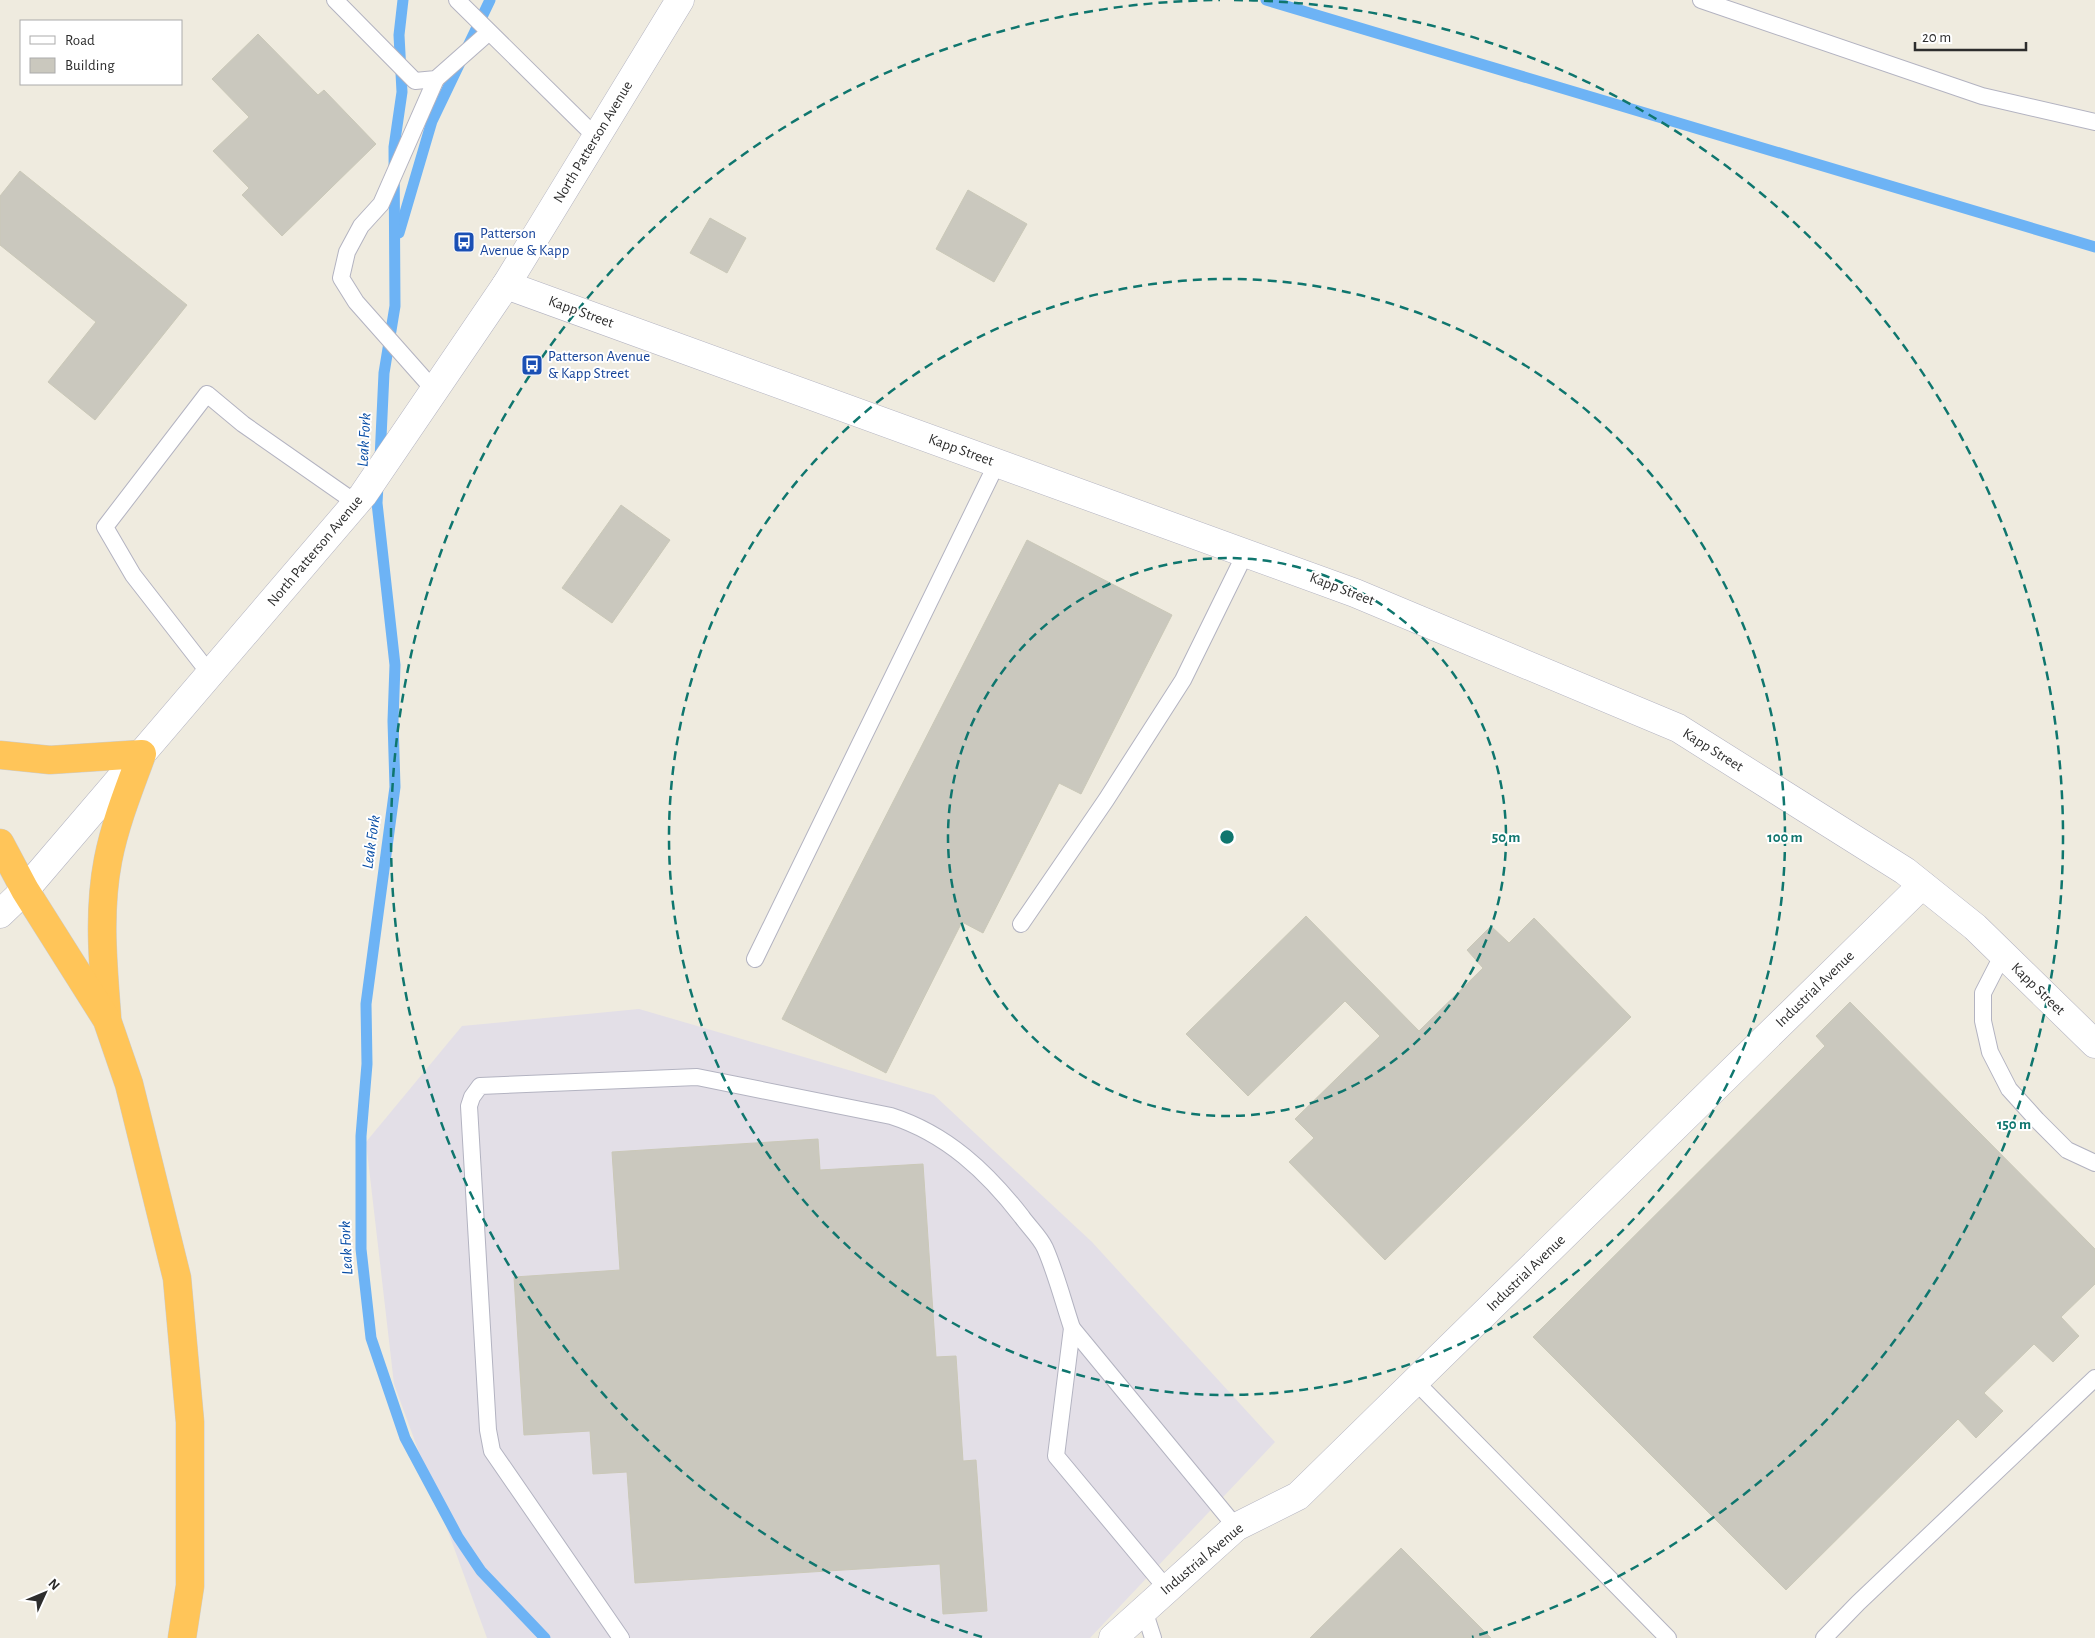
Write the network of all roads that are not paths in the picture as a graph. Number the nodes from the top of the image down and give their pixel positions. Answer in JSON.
{"nodes":[{"id":1,"x":335,"y":0,"type":"edge"},
{"id":2,"x":457,"y":0,"type":"edge"},
{"id":3,"x":680,"y":0,"type":"edge"},
{"id":4,"x":1701,"y":0,"type":"edge"},
{"id":5,"x":488,"y":33,"type":"junction"},
{"id":6,"x":436,"y":79,"type":"junction"},
{"id":7,"x":2095,"y":122,"type":"edge"},
{"id":8,"x":596,"y":137,"type":"junction"},
{"id":9,"x":506,"y":284,"type":"junction"},
{"id":10,"x":434,"y":390,"type":"junction"},
{"id":11,"x":997,"y":463,"type":"junction"},
{"id":12,"x":356,"y":503,"type":"junction"},
{"id":13,"x":1245,"y":554,"type":"junction"},
{"id":14,"x":210,"y":674,"type":"junction"},
{"id":15,"x":142,"y":754,"type":"junction"},
{"id":16,"x":0,"y":755,"type":"edge"},
{"id":17,"x":0,"y":843,"type":"edge"},
{"id":18,"x":1922,"y":885,"type":"junction"},
{"id":19,"x":25,"y":890,"type":"junction"},
{"id":20,"x":0,"y":914,"type":"edge"},
{"id":21,"x":1021,"y":924,"type":"dead end"},
{"id":22,"x":2002,"y":954,"type":"junction"},
{"id":23,"x":754,"y":959,"type":"dead end"},
{"id":24,"x":107,"y":1020,"type":"junction"},
{"id":25,"x":2095,"y":1044,"type":"edge"},
{"id":26,"x":2095,"y":1163,"type":"edge"},
{"id":27,"x":1072,"y":1328,"type":"junction"},
{"id":28,"x":2095,"y":1378,"type":"edge"},
{"id":29,"x":1415,"y":1381,"type":"junction"},
{"id":30,"x":1236,"y":1527,"type":"junction"},
{"id":31,"x":1167,"y":1589,"type":"junction"},
{"id":32,"x":1144,"y":1610,"type":"junction"},
{"id":33,"x":182,"y":1638,"type":"edge"},
{"id":34,"x":621,"y":1638,"type":"edge"},
{"id":35,"x":1113,"y":1638,"type":"edge"},
{"id":36,"x":1153,"y":1638,"type":"edge"},
{"id":37,"x":1668,"y":1638,"type":"edge"},
{"id":38,"x":1824,"y":1638,"type":"edge"}],
"edges":[{"from":1,"to":6,"type":"lane"},
{"from":2,"to":5,"type":"lane"},
{"from":3,"to":8,"type":"street","name":"North Patterson Avenue"},
{"from":4,"to":7,"type":"lane"},
{"from":5,"to":6,"type":"lane"},
{"from":5,"to":8,"type":"lane"},
{"from":6,"to":10,"type":"lane"},
{"from":8,"to":9,"type":"street","name":"North Patterson Avenue"},
{"from":9,"to":10,"type":"street","name":"North Patterson Avenue"},
{"from":9,"to":11,"type":"street","name":"Kapp Street"},
{"from":10,"to":12,"type":"street","name":"North Patterson Avenue"},
{"from":11,"to":13,"type":"street","name":"Kapp Street"},
{"from":11,"to":23,"type":"lane"},
{"from":12,"to":14,"type":"street","name":"North Patterson Avenue"},
{"from":12,"to":14,"type":"lane"},
{"from":13,"to":18,"type":"street","name":"Kapp Street"},
{"from":13,"to":21,"type":"lane"},
{"from":14,"to":15,"type":"street","name":"North Patterson Avenue"},
{"from":15,"to":16,"type":"highway"},
{"from":15,"to":19,"type":"street","name":"North Patterson Avenue"},
{"from":15,"to":24,"type":"highway"},
{"from":17,"to":19,"type":"highway"},
{"from":18,"to":22,"type":"street","name":"Kapp Street"},
{"from":18,"to":29,"type":"street","name":"Industrial Avenue"},
{"from":19,"to":20,"type":"street","name":"North Patterson Avenue"},
{"from":19,"to":24,"type":"highway"},
{"from":22,"to":25,"type":"street","name":"Kapp Street"},
{"from":22,"to":26,"type":"lane"},
{"from":24,"to":33,"type":"highway"},
{"from":27,"to":30,"type":"lane"},
{"from":27,"to":31,"type":"lane"},
{"from":27,"to":34,"type":"lane"},
{"from":28,"to":38,"type":"lane"},
{"from":29,"to":30,"type":"street","name":"Industrial Avenue"},
{"from":29,"to":37,"type":"lane"},
{"from":30,"to":31,"type":"street","name":"Industrial Avenue"},
{"from":31,"to":32,"type":"street","name":"Industrial Avenue"},
{"from":32,"to":35,"type":"street","name":"Industrial Avenue"},
{"from":32,"to":36,"type":"lane"}]}
